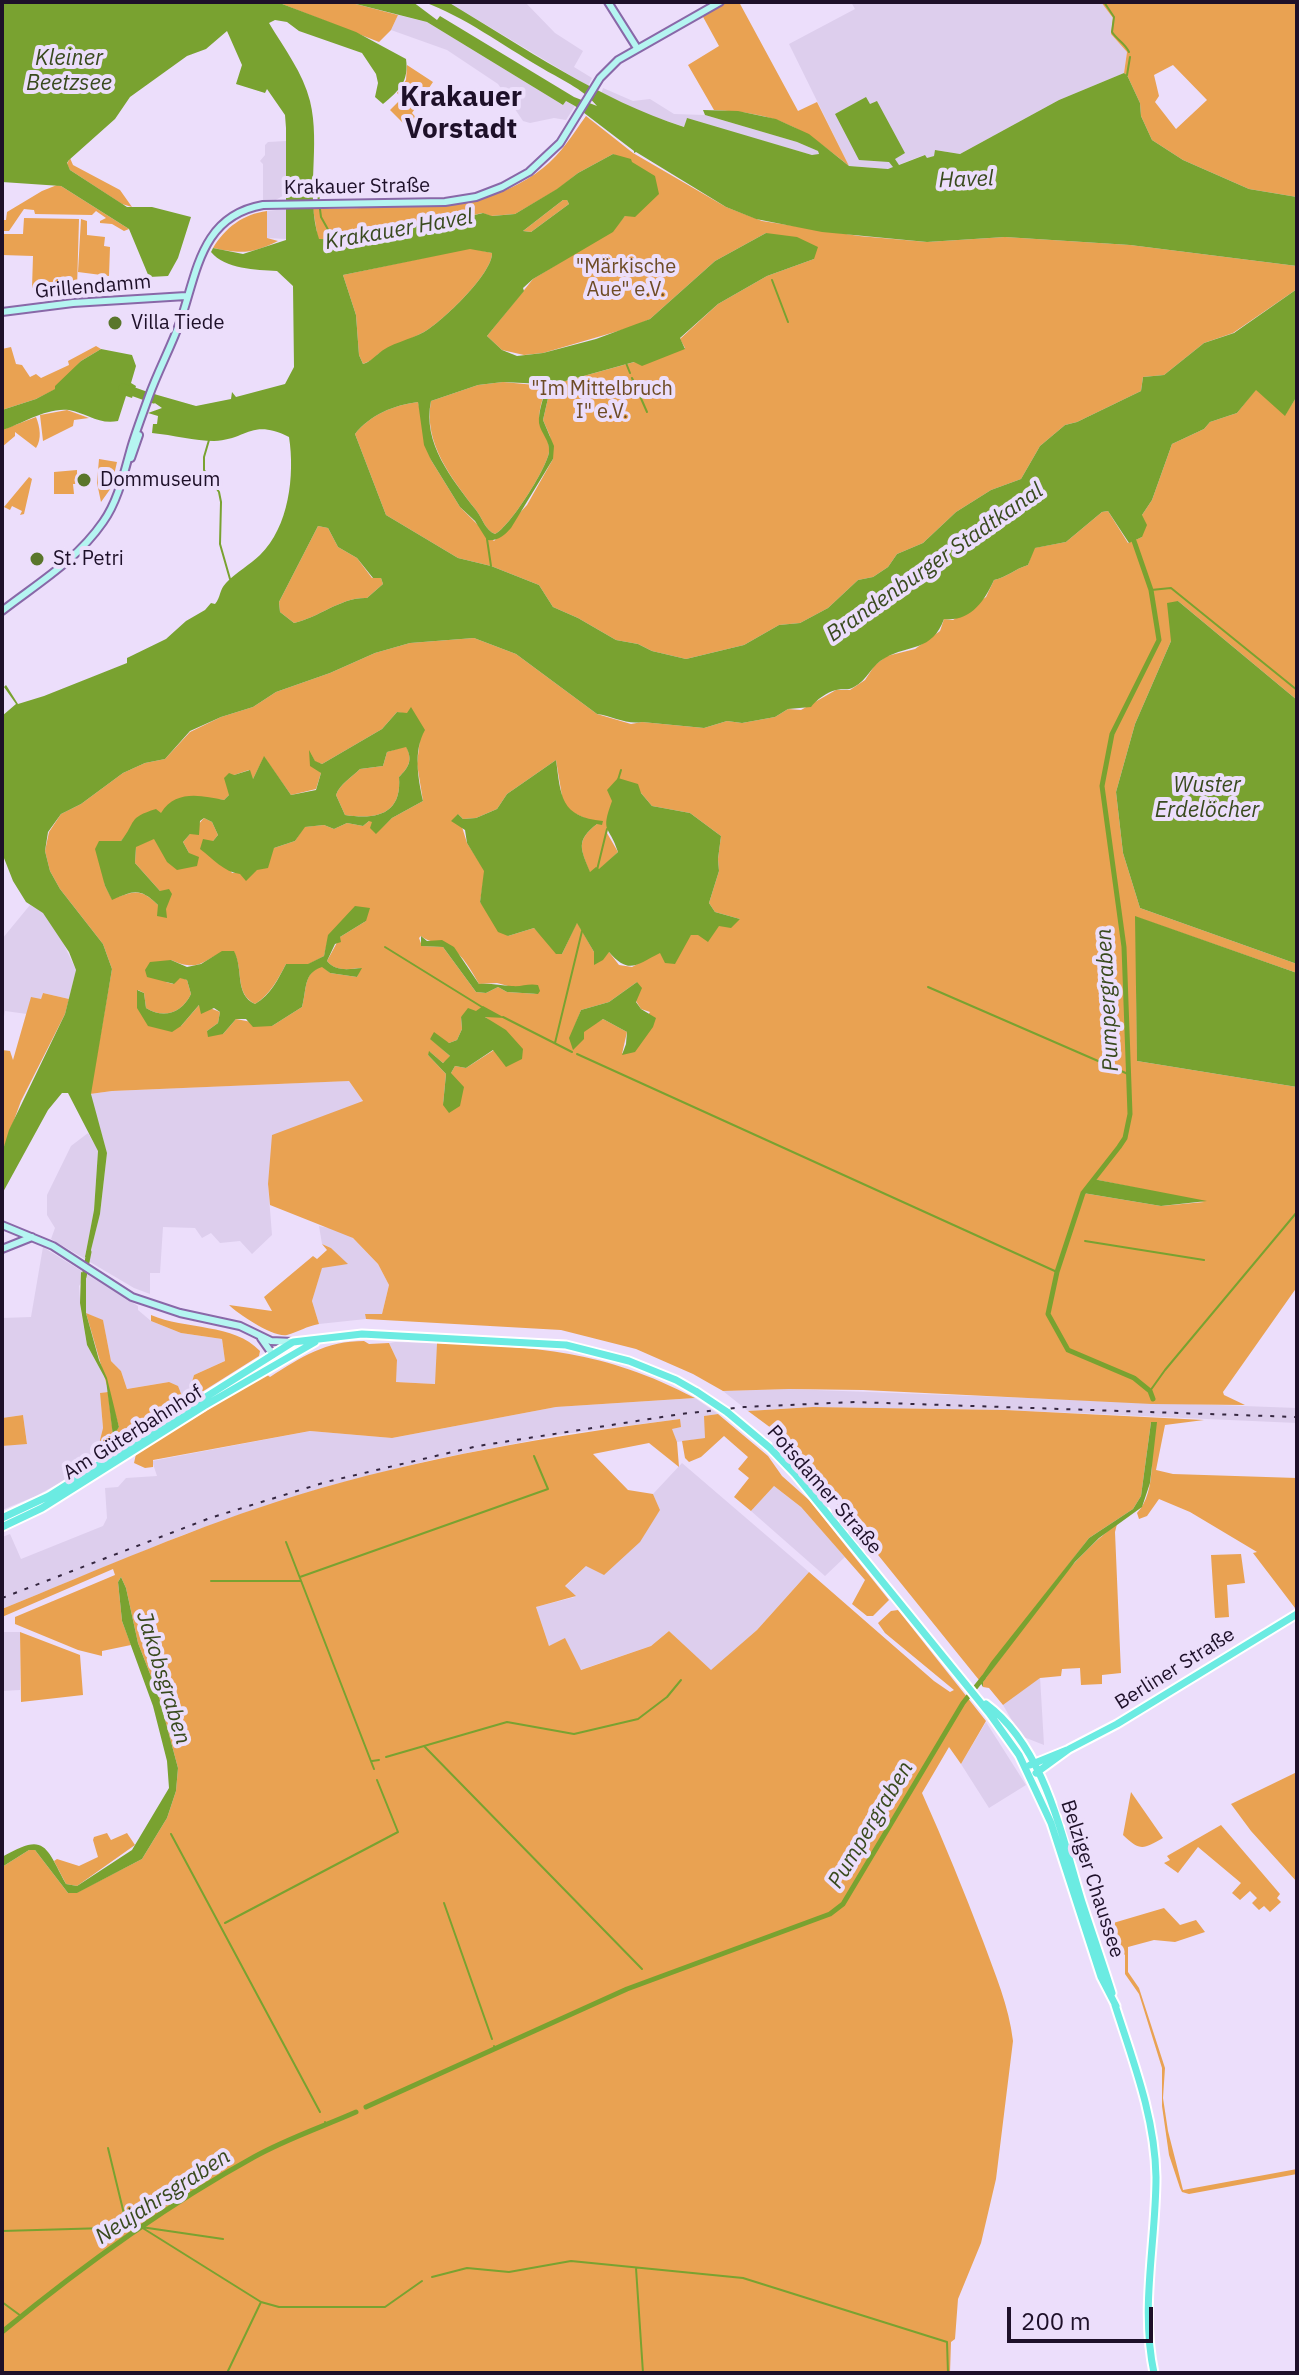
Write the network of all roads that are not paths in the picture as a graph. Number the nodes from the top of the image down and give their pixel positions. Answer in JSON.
{"nodes":[{"id":1,"x":608,"y":2,"type":"edge"},
{"id":2,"x":720,"y":2,"type":"edge"},
{"id":3,"x":637,"y":48,"type":"junction"},
{"id":4,"x":186,"y":296,"type":"junction"},
{"id":5,"x":2,"y":312,"type":"edge"},
{"id":6,"x":2,"y":611,"type":"edge"},
{"id":7,"x":2,"y":1225,"type":"edge"},
{"id":8,"x":32,"y":1237,"type":"junction"},
{"id":9,"x":2,"y":1249,"type":"edge"},
{"id":10,"x":258,"y":1334,"type":"junction"},
{"id":11,"x":325,"y":1338,"type":"junction"},
{"id":12,"x":293,"y":1342,"type":"junction"},
{"id":13,"x":273,"y":1355,"type":"junction"},
{"id":14,"x":279,"y":1362,"type":"junction"},
{"id":15,"x":119,"y":1456,"type":"junction"},
{"id":16,"x":2,"y":1518,"type":"edge"},
{"id":17,"x":2,"y":1527,"type":"edge"},
{"id":18,"x":1297,"y":1614,"type":"edge"},
{"id":19,"x":1032,"y":1770,"type":"junction"},
{"id":20,"x":1154,"y":2373,"type":"edge"}],
"edges":[{"from":1,"to":3,"type":"main road"},
{"from":2,"to":3,"type":"main road","name":"Krakauer Straße"},
{"from":3,"to":4,"type":"main road","name":"Krakauer Straße"},
{"from":4,"to":5,"type":"main road","name":"Grillendamm"},
{"from":4,"to":6,"type":"main road","name":"Krakauer Straße"},
{"from":7,"to":8,"type":"main road"},
{"from":8,"to":9,"type":"main road"},
{"from":8,"to":10,"type":"main road"},
{"from":10,"to":12,"type":"main road"},
{"from":10,"to":13,"type":"main road"},
{"from":11,"to":12,"type":"main road","name":"Potsdamer Straße"},
{"from":11,"to":14,"type":"main road","name":"Potsdamer Straße"},
{"from":11,"to":19,"type":"main road","name":"Potsdamer Straße","bridge":true},
{"from":12,"to":13,"type":"main road","name":"Potsdamer Straße"},
{"from":13,"to":14,"type":"main road"},
{"from":13,"to":15,"type":"main road","name":"Am Güterbahnhof"},
{"from":14,"to":15,"type":"main road","name":"Am Güterbahnhof"},
{"from":15,"to":16,"type":"main road","name":"Am Güterbahnhof"},
{"from":15,"to":17,"type":"main road","name":"Am Güterbahnhof"},
{"from":18,"to":19,"type":"main road","name":"Berliner Straße"},
{"from":19,"to":20,"type":"main road","name":"Belziger Chaussee"}]}
